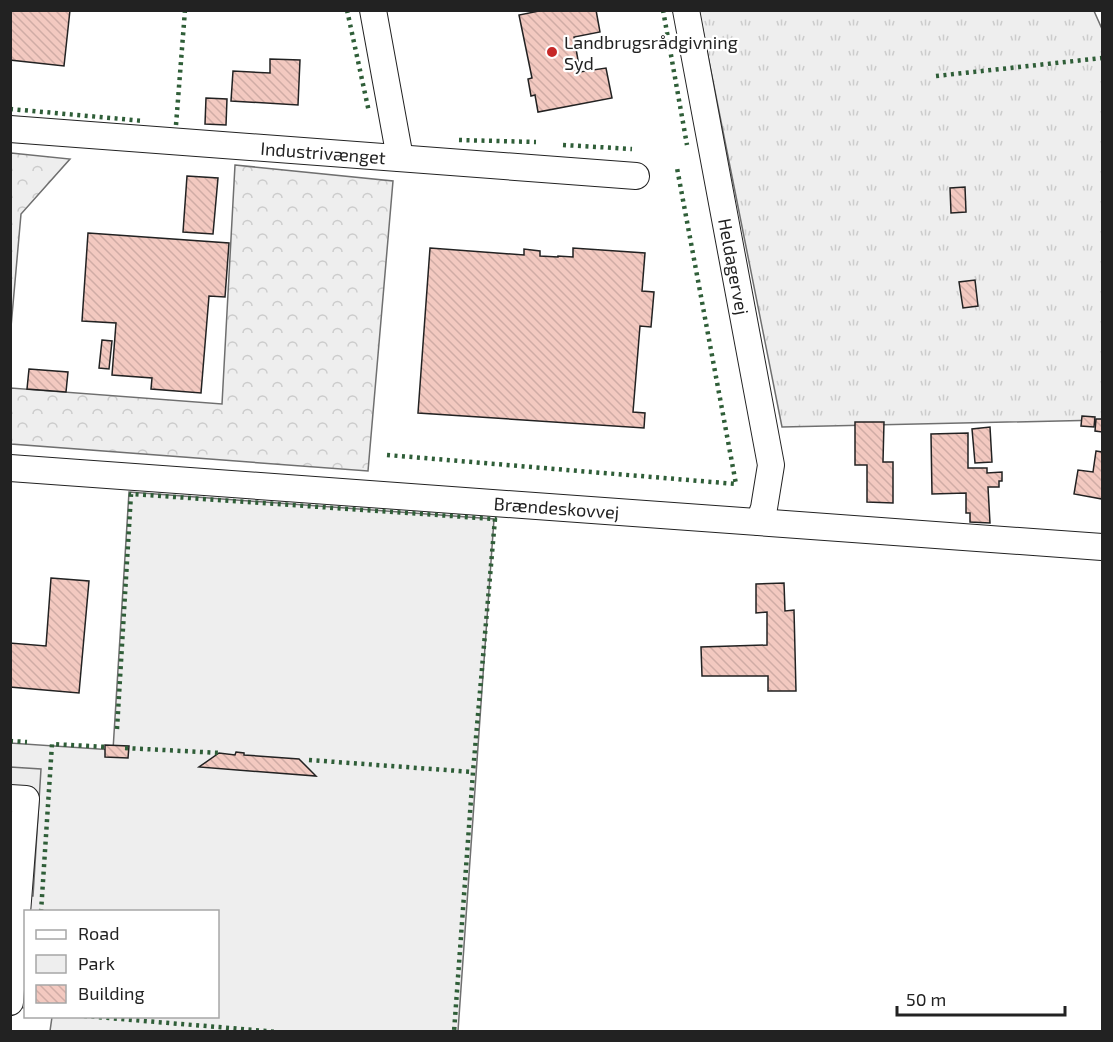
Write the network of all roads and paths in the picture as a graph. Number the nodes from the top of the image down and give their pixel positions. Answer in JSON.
{"nodes":[{"id":1,"x":373,"y":10,"type":"edge"},
{"id":2,"x":686,"y":10,"type":"edge"},
{"id":3,"x":10,"y":129,"type":"edge"},
{"id":4,"x":400,"y":158,"type":"junction"},
{"id":5,"x":636,"y":176,"type":"dead end"},
{"id":6,"x":10,"y":468,"type":"edge"},
{"id":7,"x":759,"y":522,"type":"junction"},
{"id":8,"x":1102,"y":547,"type":"edge"},
{"id":9,"x":10,"y":798,"type":"edge"},
{"id":10,"x":10,"y":1002,"type":"edge"}],
"edges":[{"from":1,"to":4,"type":"street"},
{"from":2,"to":7,"type":"street","name":"Heldagervej"},
{"from":3,"to":4,"type":"street","name":"Industrivænget"},
{"from":4,"to":5,"type":"street","name":"Industrivænget"},
{"from":6,"to":7,"type":"street","name":"Brændeskovvej"},
{"from":7,"to":8,"type":"street","name":"Brændeskovvej"},
{"from":9,"to":10,"type":"street"}]}
